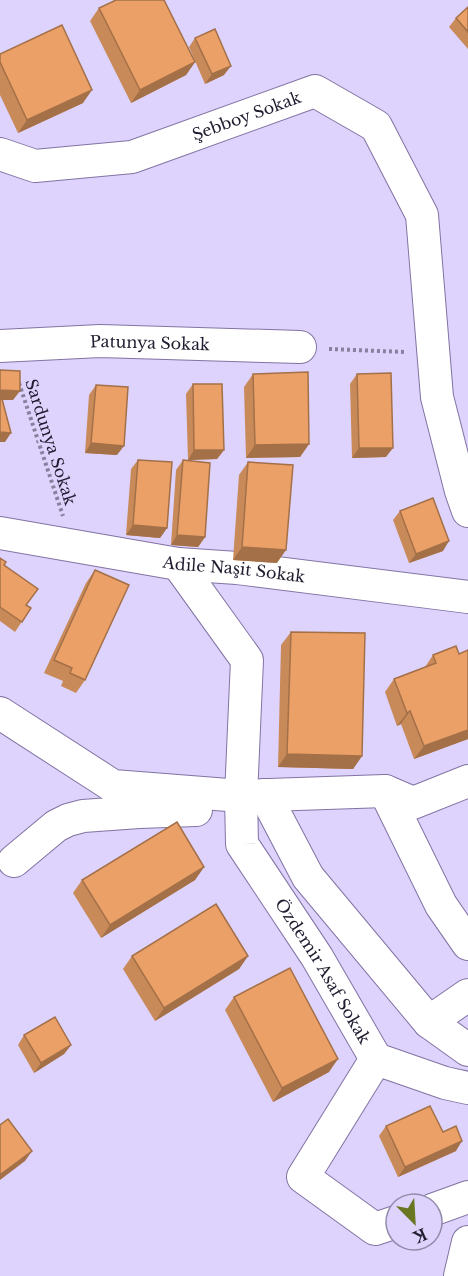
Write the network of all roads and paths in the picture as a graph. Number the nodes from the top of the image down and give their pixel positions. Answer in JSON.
{"nodes":[{"id":1,"x":0,"y":154,"type":"edge"},
{"id":2,"x":3,"y":346,"type":"edge"},
{"id":3,"x":300,"y":348,"type":"joint"},
{"id":4,"x":434,"y":353,"type":"junction"},
{"id":5,"x":468,"y":511,"type":"edge"},
{"id":6,"x":0,"y":533,"type":"edge"},
{"id":7,"x":73,"y":546,"type":"junction"},
{"id":8,"x":178,"y":564,"type":"junction"},
{"id":9,"x":468,"y":597,"type":"edge"},
{"id":10,"x":0,"y":713,"type":"edge"},
{"id":11,"x":468,"y":781,"type":"edge"},
{"id":12,"x":385,"y":791,"type":"junction"},
{"id":13,"x":249,"y":800,"type":"junction"},
{"id":14,"x":14,"y":861,"type":"dead end"},
{"id":15,"x":468,"y":944,"type":"edge"},
{"id":16,"x":468,"y":995,"type":"edge"},
{"id":17,"x":429,"y":1022,"type":"junction"},
{"id":18,"x":468,"y":1050,"type":"edge"},
{"id":19,"x":376,"y":1059,"type":"junction"},
{"id":20,"x":468,"y":1088,"type":"edge"},
{"id":21,"x":468,"y":1197,"type":"edge"},
{"id":22,"x":444,"y":1206,"type":"edge"},
{"id":23,"x":384,"y":1226,"type":"edge"},
{"id":24,"x":468,"y":1242,"type":"edge"},
{"id":25,"x":460,"y":1276,"type":"edge"}],
"edges":[{"from":1,"to":4,"type":"street","name":"Şebboy Sokak"},
{"from":2,"to":3,"type":"street","name":"Patunya Sokak"},
{"from":2,"to":7,"type":"path","name":"Sardunya Sokak"},
{"from":3,"to":4,"type":"path"},
{"from":4,"to":5,"type":"street","name":"Şebboy Sokak"},
{"from":6,"to":7,"type":"street","name":"Adile Naşit Sokak"},
{"from":7,"to":8,"type":"street","name":"Adile Naşit Sokak"},
{"from":8,"to":9,"type":"street","name":"Adile Naşit Sokak"},
{"from":8,"to":13,"type":"street","name":"Özdemir Asaf Sokak"},
{"from":10,"to":13,"type":"street"},
{"from":11,"to":12,"type":"street"},
{"from":12,"to":13,"type":"street"},
{"from":12,"to":15,"type":"street"},
{"from":13,"to":14,"type":"street"},
{"from":13,"to":17,"type":"street"},
{"from":13,"to":19,"type":"street","name":"Özdemir Asaf Sokak"},
{"from":16,"to":17,"type":"street"},
{"from":17,"to":18,"type":"street"},
{"from":19,"to":20,"type":"street","name":"Özdemir Asaf Sokak"},
{"from":19,"to":23,"type":"street"},
{"from":21,"to":22,"type":"street"},
{"from":24,"to":25,"type":"street"}]}
